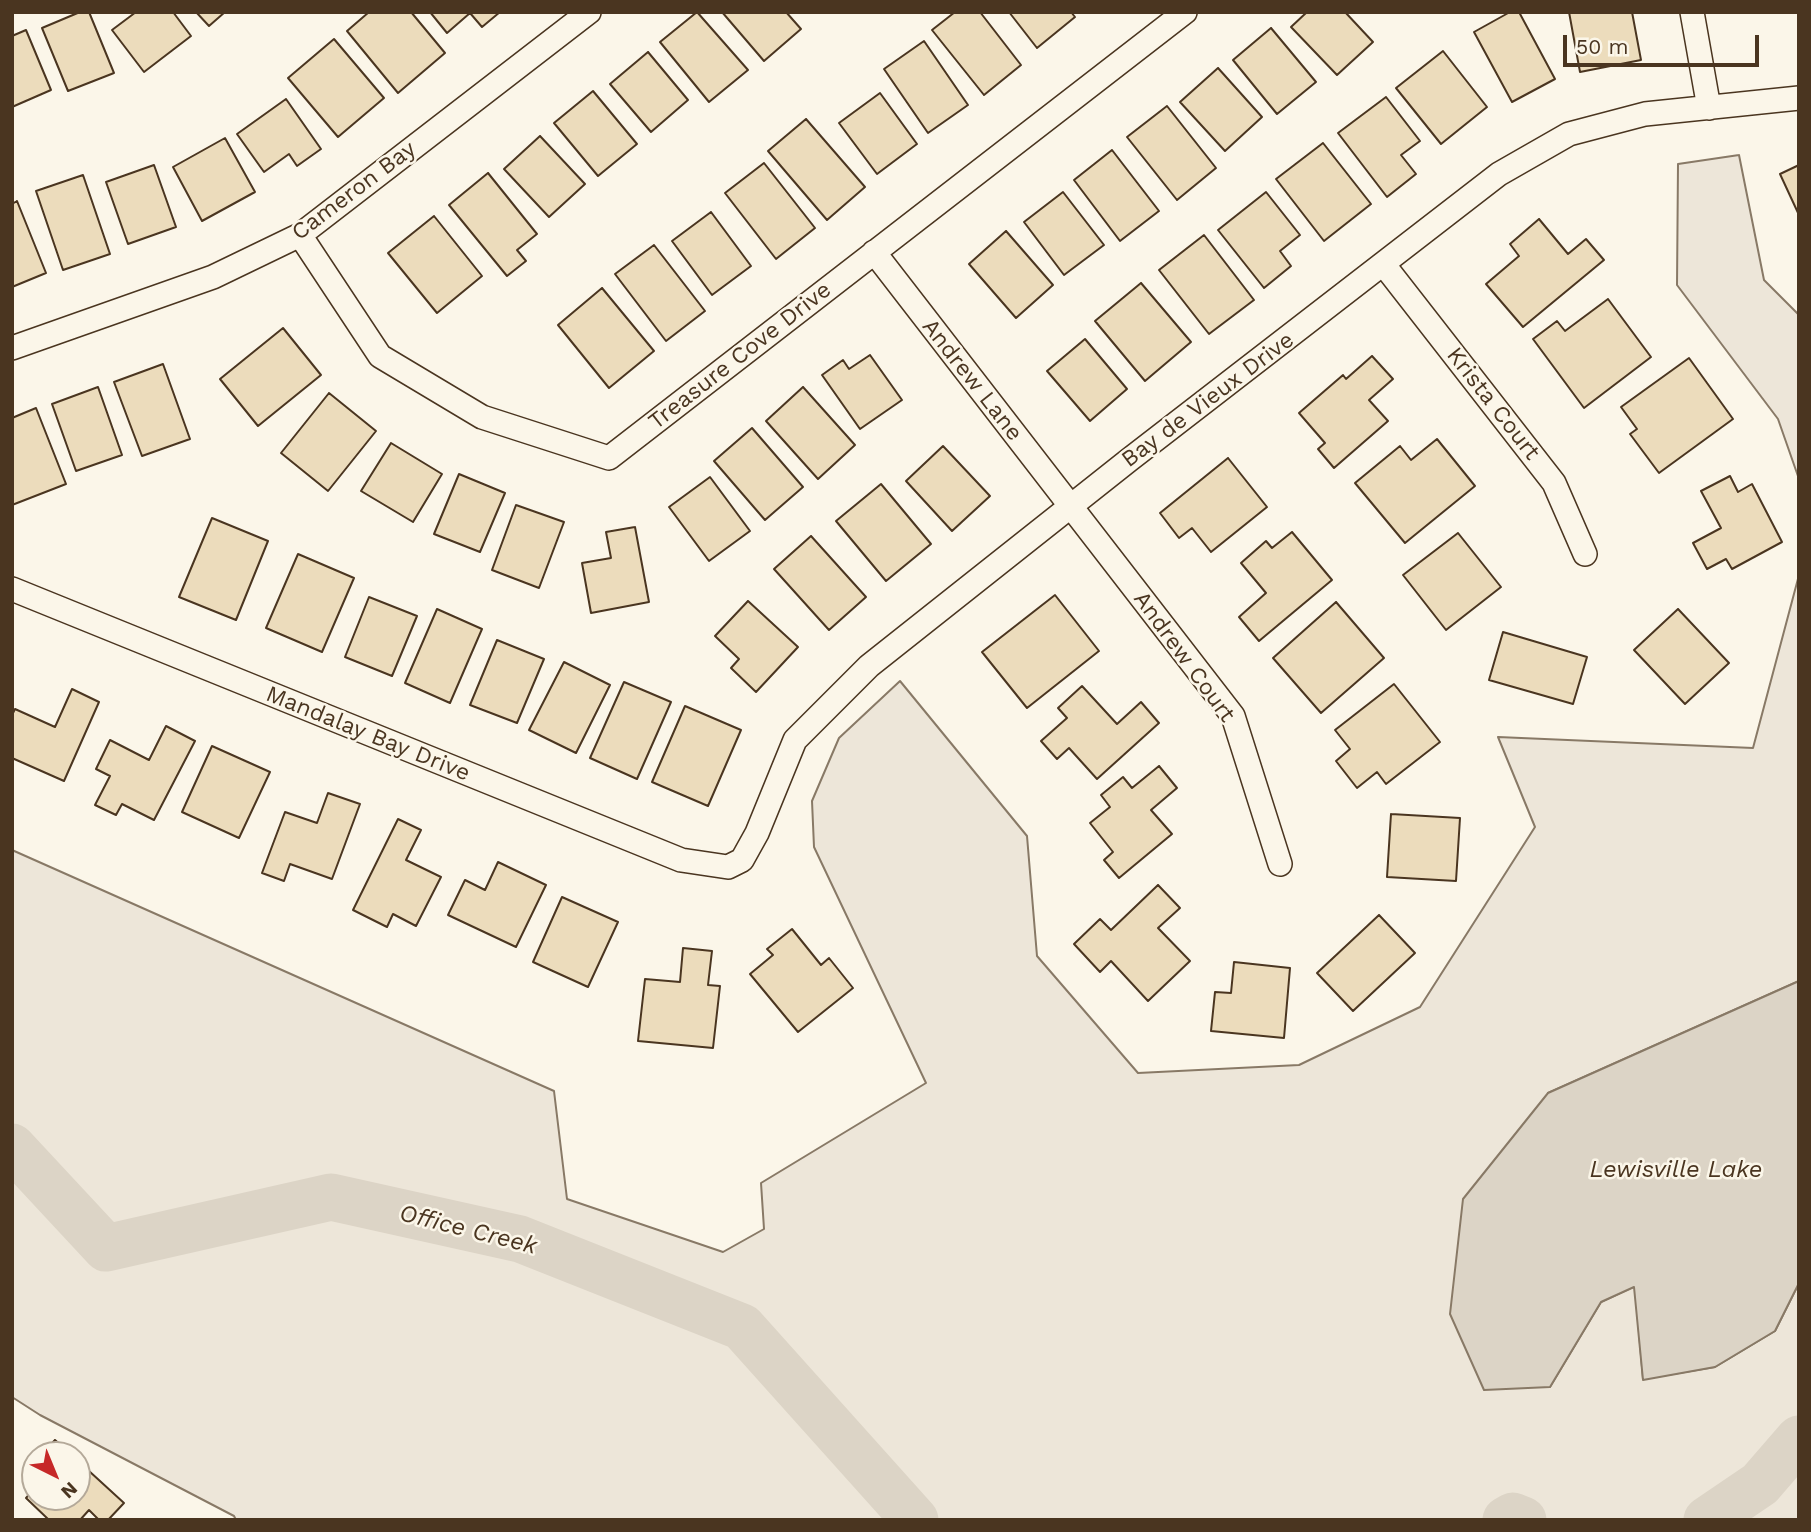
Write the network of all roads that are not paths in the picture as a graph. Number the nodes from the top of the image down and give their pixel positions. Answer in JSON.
{"nodes":[{"id":1,"x":589,"y":12,"type":"edge"},
{"id":2,"x":1185,"y":12,"type":"edge"},
{"id":3,"x":1692,"y":12,"type":"edge"},
{"id":4,"x":1799,"y":98,"type":"edge"},
{"id":5,"x":1709,"y":108,"type":"junction"},
{"id":6,"x":300,"y":234,"type":"junction"},
{"id":7,"x":874,"y":253,"type":"junction"},
{"id":8,"x":1384,"y":265,"type":"junction"},
{"id":9,"x":12,"y":348,"type":"edge"},
{"id":10,"x":1070,"y":507,"type":"junction"},
{"id":11,"x":1585,"y":554,"type":"dead end"},
{"id":12,"x":12,"y":589,"type":"edge"},
{"id":13,"x":1280,"y":864,"type":"dead end"},
{"id":14,"x":728,"y":867,"type":"joint"}],
"edges":[{"from":1,"to":6,"type":"street","name":"Cameron Bay"},
{"from":2,"to":7,"type":"street","name":"Treasure Cove Drive"},
{"from":3,"to":5,"type":"street"},
{"from":4,"to":5,"type":"street","name":"Bay de Vieux Drive"},
{"from":5,"to":8,"type":"street","name":"Bay de Vieux Drive"},
{"from":6,"to":7,"type":"street","name":"Treasure Cove Drive"},
{"from":6,"to":9,"type":"street","name":"Cameron Bay"},
{"from":7,"to":10,"type":"street","name":"Andrew Lane"},
{"from":8,"to":10,"type":"street","name":"Bay de Vieux Drive"},
{"from":8,"to":11,"type":"street","name":"Krista Court"},
{"from":10,"to":13,"type":"street","name":"Andrew Court"},
{"from":10,"to":14,"type":"street","name":"Bay de Vieux Drive"},
{"from":12,"to":14,"type":"street","name":"Mandalay Bay Drive"}]}
